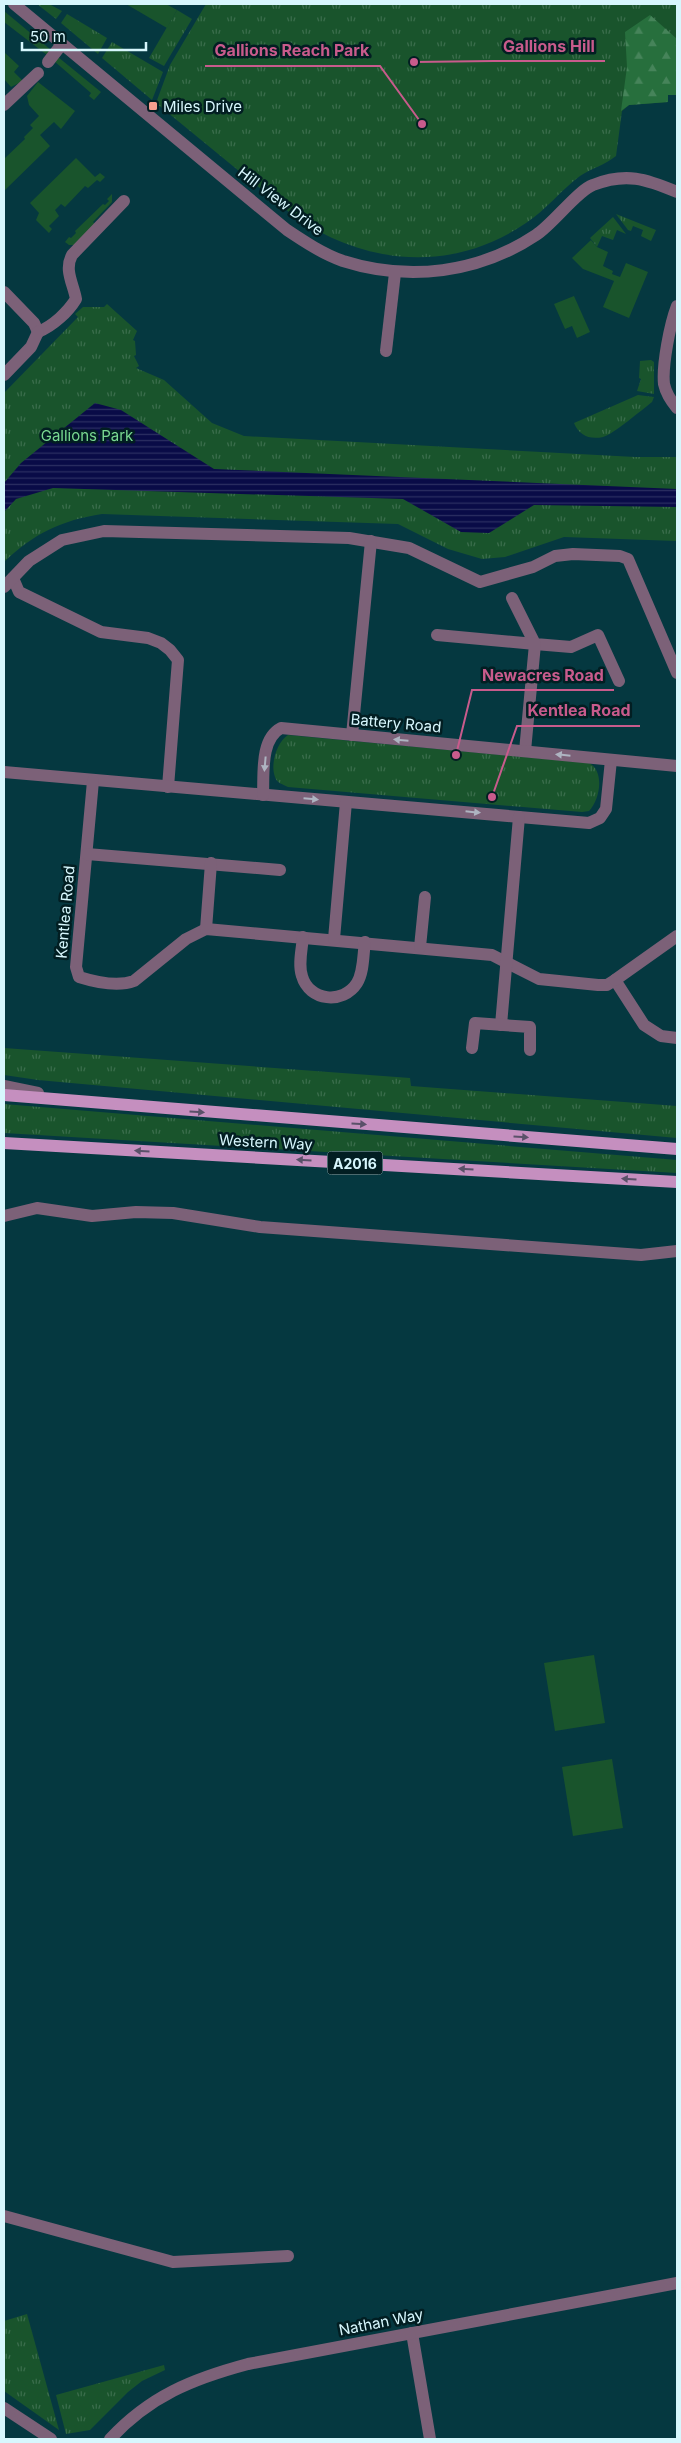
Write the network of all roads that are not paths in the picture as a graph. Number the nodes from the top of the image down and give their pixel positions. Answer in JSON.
{"nodes":[{"id":1,"x":14,"y":4,"type":"edge"},
{"id":2,"x":62,"y":44,"type":"junction"},
{"id":3,"x":48,"y":62,"type":"dead end"},
{"id":4,"x":38,"y":73,"type":"dead end"},
{"id":5,"x":4,"y":105,"type":"edge"},
{"id":6,"x":677,"y":192,"type":"edge"},
{"id":7,"x":124,"y":201,"type":"dead end"},
{"id":8,"x":395,"y":272,"type":"junction"},
{"id":9,"x":4,"y":292,"type":"edge"},
{"id":10,"x":677,"y":306,"type":"edge"},
{"id":11,"x":38,"y":332,"type":"junction"},
{"id":12,"x":386,"y":351,"type":"dead end"},
{"id":13,"x":4,"y":375,"type":"edge"},
{"id":14,"x":677,"y":408,"type":"edge"},
{"id":15,"x":371,"y":541,"type":"junction"},
{"id":16,"x":13,"y":578,"type":"junction"},
{"id":17,"x":4,"y":587,"type":"edge"},
{"id":18,"x":512,"y":598,"type":"dead end"},
{"id":19,"x":437,"y":635,"type":"dead end"},
{"id":20,"x":535,"y":644,"type":"junction"},
{"id":21,"x":677,"y":673,"type":"edge"},
{"id":22,"x":619,"y":681,"type":"dead end"},
{"id":23,"x":352,"y":735,"type":"junction"},
{"id":24,"x":525,"y":751,"type":"junction"},
{"id":25,"x":611,"y":760,"type":"junction"},
{"id":26,"x":677,"y":766,"type":"edge"},
{"id":27,"x":4,"y":772,"type":"edge"},
{"id":28,"x":93,"y":780,"type":"junction"},
{"id":29,"x":168,"y":787,"type":"junction"},
{"id":30,"x":263,"y":795,"type":"junction"},
{"id":31,"x":346,"y":802,"type":"junction"},
{"id":32,"x":519,"y":817,"type":"junction"},
{"id":33,"x":87,"y":854,"type":"junction"},
{"id":34,"x":211,"y":863,"type":"junction"},
{"id":35,"x":280,"y":870,"type":"dead end"},
{"id":36,"x":425,"y":897,"type":"dead end"},
{"id":37,"x":206,"y":929,"type":"junction"},
{"id":38,"x":677,"y":936,"type":"edge"},
{"id":39,"x":303,"y":937,"type":"junction"},
{"id":40,"x":334,"y":939,"type":"junction"},
{"id":41,"x":365,"y":942,"type":"junction"},
{"id":42,"x":420,"y":947,"type":"junction"},
{"id":43,"x":506,"y":961,"type":"junction"},
{"id":44,"x":615,"y":980,"type":"junction"},
{"id":45,"x":501,"y":1025,"type":"junction"},
{"id":46,"x":677,"y":1038,"type":"edge"},
{"id":47,"x":472,"y":1048,"type":"dead end"},
{"id":48,"x":530,"y":1050,"type":"dead end"},
{"id":49,"x":4,"y":1086,"type":"edge"},
{"id":50,"x":4,"y":1095,"type":"edge"},
{"id":51,"x":113,"y":1105,"type":"junction"},
{"id":52,"x":4,"y":1144,"type":"edge"},
{"id":53,"x":677,"y":1149,"type":"edge"},
{"id":54,"x":677,"y":1182,"type":"edge"},
{"id":55,"x":4,"y":1216,"type":"edge"},
{"id":56,"x":677,"y":1250,"type":"edge"},
{"id":57,"x":4,"y":2216,"type":"edge"},
{"id":58,"x":288,"y":2256,"type":"dead end"},
{"id":59,"x":677,"y":2283,"type":"edge"},
{"id":60,"x":412,"y":2333,"type":"junction"},
{"id":61,"x":4,"y":2408,"type":"edge"},
{"id":62,"x":51,"y":2439,"type":"edge"},
{"id":63,"x":110,"y":2439,"type":"edge"},
{"id":64,"x":430,"y":2439,"type":"edge"}],
"edges":[{"from":1,"to":2,"type":"street","name":"Hill View Drive"},
{"from":2,"to":3,"type":"street"},
{"from":2,"to":8,"type":"street","name":"Hill View Drive"},
{"from":4,"to":5,"type":"street"},
{"from":6,"to":8,"type":"street","name":"Hill View Drive"},
{"from":7,"to":11,"type":"street"},
{"from":8,"to":12,"type":"street"},
{"from":9,"to":11,"type":"street"},
{"from":10,"to":14,"type":"street"},
{"from":11,"to":13,"type":"street"},
{"from":15,"to":16,"type":"street"},
{"from":15,"to":21,"type":"street"},
{"from":15,"to":23,"type":"street"},
{"from":16,"to":17,"type":"street"},
{"from":16,"to":29,"type":"street"},
{"from":18,"to":20,"type":"street"},
{"from":19,"to":20,"type":"street"},
{"from":20,"to":22,"type":"street"},
{"from":20,"to":24,"type":"street"},
{"from":24,"to":23,"type":"street","name":"Battery Road","one_way":true},
{"from":23,"to":30,"type":"street","name":"Battery Road","one_way":true},
{"from":25,"to":24,"type":"street","name":"Battery Road","one_way":true},
{"from":25,"to":26,"type":"street","name":"Battery Road"},
{"from":25,"to":32,"type":"street"},
{"from":27,"to":28,"type":"street"},
{"from":28,"to":29,"type":"street"},
{"from":28,"to":33,"type":"street","name":"Kentlea Road"},
{"from":29,"to":30,"type":"street"},
{"from":30,"to":31,"type":"street","one_way":true},
{"from":31,"to":32,"type":"street","one_way":true},
{"from":31,"to":40,"type":"street"},
{"from":32,"to":43,"type":"street"},
{"from":33,"to":34,"type":"street","name":"Kentlea Road"},
{"from":33,"to":37,"type":"street","name":"Kentlea Road"},
{"from":34,"to":35,"type":"street","name":"Kentlea Road"},
{"from":34,"to":37,"type":"street"},
{"from":36,"to":42,"type":"street"},
{"from":37,"to":39,"type":"street"},
{"from":38,"to":44,"type":"street"},
{"from":39,"to":40,"type":"street"},
{"from":39,"to":41,"type":"street"},
{"from":40,"to":41,"type":"street"},
{"from":41,"to":42,"type":"street"},
{"from":42,"to":43,"type":"street"},
{"from":43,"to":44,"type":"street"},
{"from":43,"to":45,"type":"street"},
{"from":44,"to":46,"type":"street"},
{"from":45,"to":47,"type":"street"},
{"from":45,"to":48,"type":"street"},
{"from":49,"to":51,"type":"street","name":"Western Way"},
{"from":50,"to":51,"type":"main road","name":"Western Way"},
{"from":51,"to":53,"type":"main road","name":"Western Way","one_way":true},
{"from":54,"to":52,"type":"main road","name":"Western Way","number":"A2016","one_way":true},
{"from":55,"to":56,"type":"street"},
{"from":57,"to":58,"type":"street"},
{"from":59,"to":60,"type":"street","name":"Nathan Way"},
{"from":60,"to":63,"type":"street","name":"Nathan Way"},
{"from":60,"to":64,"type":"street"},
{"from":61,"to":62,"type":"street"}]}
